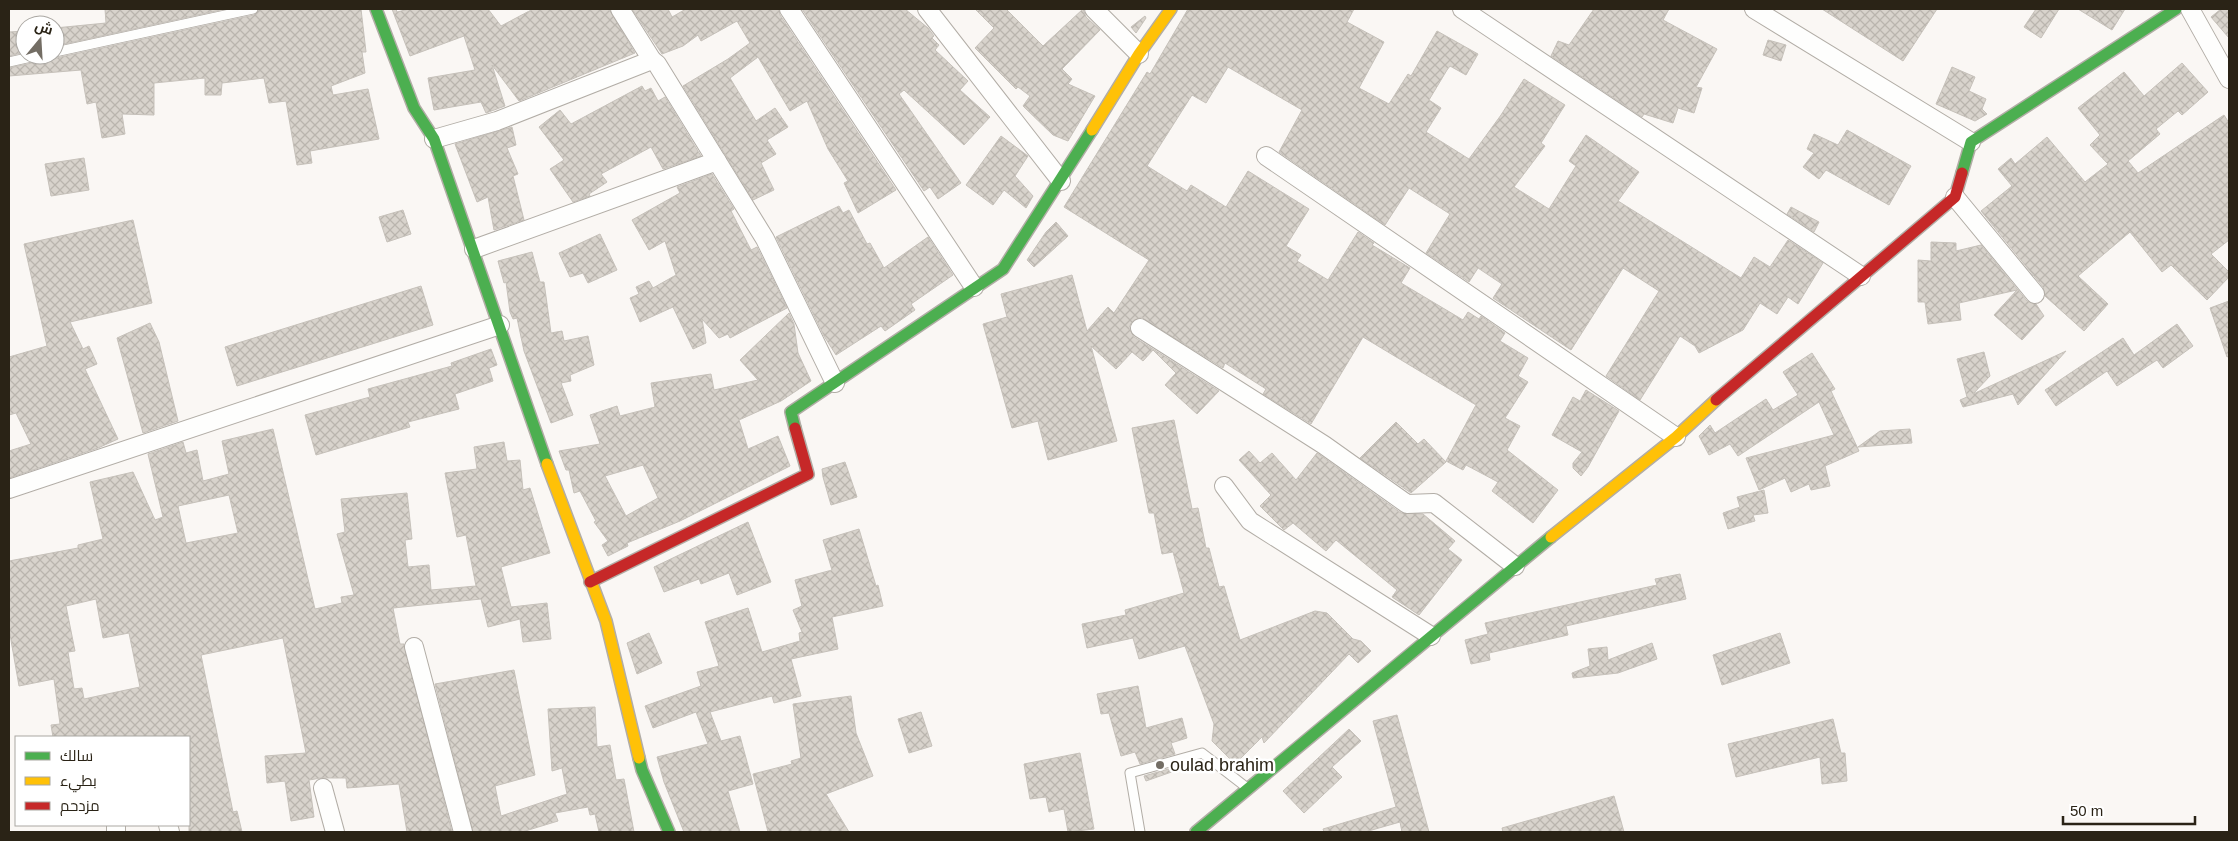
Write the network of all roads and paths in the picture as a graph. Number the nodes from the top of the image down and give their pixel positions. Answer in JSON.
{"nodes":[{"id":1,"x":253,"y":9,"type":"edge"},
{"id":2,"x":376,"y":9,"type":"edge"},
{"id":3,"x":620,"y":9,"type":"edge"},
{"id":4,"x":789,"y":9,"type":"edge"},
{"id":5,"x":927,"y":9,"type":"edge"},
{"id":6,"x":1094,"y":9,"type":"edge"},
{"id":7,"x":1171,"y":9,"type":"edge"},
{"id":8,"x":1462,"y":9,"type":"edge"},
{"id":9,"x":1754,"y":9,"type":"edge"},
{"id":10,"x":2176,"y":9,"type":"edge"},
{"id":11,"x":2190,"y":9,"type":"edge"},
{"id":12,"x":65,"y":50,"type":"edge"},
{"id":13,"x":1139,"y":54,"type":"junction"},
{"id":14,"x":652,"y":60,"type":"junction"},
{"id":15,"x":2229,"y":79,"type":"edge"},
{"id":16,"x":434,"y":138,"type":"junction"},
{"id":17,"x":1971,"y":142,"type":"junction"},
{"id":18,"x":1266,"y":156,"type":"dead end"},
{"id":19,"x":717,"y":161,"type":"junction"},
{"id":20,"x":1060,"y":181,"type":"junction"},
{"id":21,"x":1954,"y":197,"type":"junction"},
{"id":22,"x":474,"y":249,"type":"junction"},
{"id":23,"x":1861,"y":276,"type":"junction"},
{"id":24,"x":974,"y":287,"type":"junction"},
{"id":25,"x":2035,"y":294,"type":"dead end"},
{"id":26,"x":500,"y":325,"type":"junction"},
{"id":27,"x":1140,"y":328,"type":"dead end"},
{"id":28,"x":835,"y":383,"type":"junction"},
{"id":29,"x":1676,"y":437,"type":"junction"},
{"id":30,"x":1224,"y":486,"type":"dead end"},
{"id":31,"x":9,"y":489,"type":"edge"},
{"id":32,"x":1515,"y":566,"type":"junction"},
{"id":33,"x":590,"y":582,"type":"junction"},
{"id":34,"x":1431,"y":636,"type":"junction"},
{"id":35,"x":414,"y":647,"type":"dead end"},
{"id":36,"x":323,"y":788,"type":"dead end"},
{"id":37,"x":1248,"y":788,"type":"junction"},
{"id":38,"x":335,"y":832,"type":"edge"},
{"id":39,"x":463,"y":832,"type":"edge"},
{"id":40,"x":669,"y":832,"type":"edge"},
{"id":41,"x":1140,"y":832,"type":"edge"},
{"id":42,"x":1196,"y":832,"type":"edge"}],
"edges":[{"from":1,"to":12,"type":"lane"},
{"from":2,"to":16,"type":"main road"},
{"from":3,"to":14,"type":"street"},
{"from":4,"to":24,"type":"street"},
{"from":5,"to":20,"type":"street"},
{"from":6,"to":13,"type":"street"},
{"from":7,"to":13,"type":"main road"},
{"from":8,"to":23,"type":"street"},
{"from":9,"to":17,"type":"street"},
{"from":10,"to":17,"type":"main road"},
{"from":11,"to":15,"type":"street"},
{"from":13,"to":20,"type":"main road"},
{"from":14,"to":16,"type":"street"},
{"from":14,"to":19,"type":"street"},
{"from":16,"to":22,"type":"main road"},
{"from":17,"to":21,"type":"main road"},
{"from":18,"to":29,"type":"street"},
{"from":19,"to":22,"type":"street"},
{"from":19,"to":28,"type":"street"},
{"from":20,"to":24,"type":"main road"},
{"from":21,"to":23,"type":"main road"},
{"from":21,"to":25,"type":"street"},
{"from":22,"to":26,"type":"main road"},
{"from":23,"to":29,"type":"main road"},
{"from":24,"to":28,"type":"main road"},
{"from":26,"to":31,"type":"street"},
{"from":26,"to":33,"type":"main road"},
{"from":27,"to":32,"type":"street"},
{"from":28,"to":33,"type":"main road"},
{"from":29,"to":32,"type":"main road"},
{"from":30,"to":34,"type":"street"},
{"from":32,"to":34,"type":"main road"},
{"from":33,"to":40,"type":"main road"},
{"from":34,"to":37,"type":"main road"},
{"from":35,"to":39,"type":"street"},
{"from":36,"to":38,"type":"street"},
{"from":37,"to":41,"type":"lane"},
{"from":37,"to":42,"type":"main road"}]}
